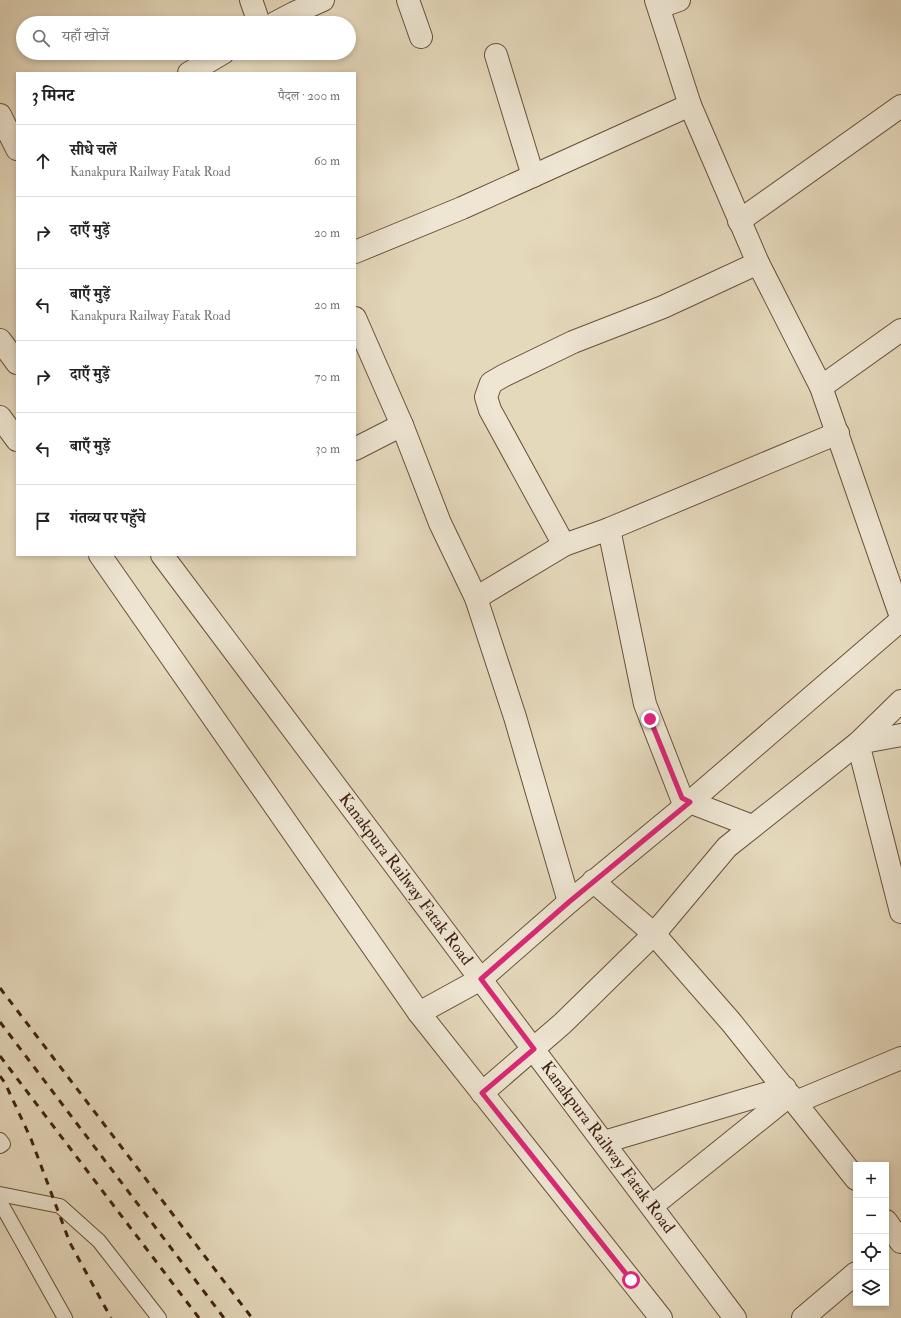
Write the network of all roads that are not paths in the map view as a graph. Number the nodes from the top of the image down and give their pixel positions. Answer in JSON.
{"nodes":[{"id":1,"x":251,"y":0,"type":"edge"},
{"id":2,"x":323,"y":0,"type":"edge"},
{"id":3,"x":408,"y":0,"type":"edge"},
{"id":4,"x":679,"y":0,"type":"edge"},
{"id":5,"x":657,"y":4,"type":"edge"},
{"id":6,"x":257,"y":16,"type":"edge"},
{"id":7,"x":287,"y":16,"type":"edge"},
{"id":8,"x":421,"y":37,"type":"dead end"},
{"id":9,"x":496,"y":55,"type":"dead end"},
{"id":10,"x":212,"y":60,"type":"edge"},
{"id":11,"x":191,"y":72,"type":"edge"},
{"id":12,"x":690,"y":104,"type":"junction"},
{"id":13,"x":901,"y":106,"type":"edge"},
{"id":14,"x":0,"y":115,"type":"edge"},
{"id":15,"x":16,"y":147,"type":"edge"},
{"id":16,"x":533,"y":176,"type":"junction"},
{"id":17,"x":739,"y":221,"type":"junction"},
{"id":18,"x":356,"y":252,"type":"edge"},
{"id":19,"x":758,"y":263,"type":"junction"},
{"id":20,"x":356,"y":320,"type":"edge"},
{"id":21,"x":901,"y":330,"type":"edge"},
{"id":22,"x":0,"y":340,"type":"edge"},
{"id":23,"x":16,"y":362,"type":"edge"},
{"id":24,"x":821,"y":386,"type":"junction"},
{"id":25,"x":402,"y":425,"type":"junction"},
{"id":26,"x":838,"y":433,"type":"junction"},
{"id":27,"x":356,"y":448,"type":"edge"},
{"id":28,"x":609,"y":529,"type":"junction"},
{"id":29,"x":564,"y":545,"type":"junction"},
{"id":30,"x":101,"y":556,"type":"edge"},
{"id":31,"x":163,"y":556,"type":"edge"},
{"id":32,"x":476,"y":598,"type":"junction"},
{"id":33,"x":901,"y":619,"type":"edge"},
{"id":34,"x":901,"y":701,"type":"edge"},
{"id":35,"x":901,"y":735,"type":"edge"},
{"id":36,"x":858,"y":743,"type":"junction"},
{"id":37,"x":690,"y":802,"type":"junction"},
{"id":38,"x":752,"y":826,"type":"junction"},
{"id":39,"x":593,"y":881,"type":"junction"},
{"id":40,"x":900,"y":901,"type":"edge"},
{"id":41,"x":569,"y":902,"type":"junction"},
{"id":42,"x":654,"y":934,"type":"junction"},
{"id":43,"x":481,"y":979,"type":"junction"},
{"id":44,"x":419,"y":1013,"type":"junction"},
{"id":45,"x":534,"y":1049,"type":"junction"},
{"id":46,"x":901,"y":1058,"type":"edge"},
{"id":47,"x":482,"y":1093,"type":"junction"},
{"id":48,"x":790,"y":1095,"type":"junction"},
{"id":49,"x":0,"y":1140,"type":"edge"},
{"id":50,"x":604,"y":1142,"type":"junction"},
{"id":51,"x":0,"y":1146,"type":"edge"},
{"id":52,"x":853,"y":1176,"type":"edge"},
{"id":53,"x":0,"y":1194,"type":"edge"},
{"id":54,"x":0,"y":1202,"type":"edge"},
{"id":55,"x":652,"y":1206,"type":"junction"},
{"id":56,"x":889,"y":1228,"type":"edge"},
{"id":57,"x":895,"y":1243,"type":"edge"},
{"id":58,"x":853,"y":1276,"type":"edge"},
{"id":59,"x":65,"y":1318,"type":"edge"},
{"id":60,"x":158,"y":1318,"type":"edge"},
{"id":61,"x":661,"y":1318,"type":"edge"},
{"id":62,"x":735,"y":1318,"type":"edge"},
{"id":63,"x":803,"y":1318,"type":"edge"}],
"edges":[{"from":1,"to":6,"type":"street"},
{"from":2,"to":7,"type":"street"},
{"from":3,"to":8,"type":"street"},
{"from":4,"to":5,"type":"street"},
{"from":5,"to":12,"type":"street"},
{"from":9,"to":16,"type":"street"},
{"from":10,"to":11,"type":"street"},
{"from":12,"to":16,"type":"street"},
{"from":12,"to":17,"type":"street"},
{"from":13,"to":17,"type":"street"},
{"from":14,"to":15,"type":"street"},
{"from":16,"to":18,"type":"street"},
{"from":17,"to":19,"type":"street"},
{"from":19,"to":24,"type":"street"},
{"from":19,"to":29,"type":"street"},
{"from":20,"to":25,"type":"street"},
{"from":21,"to":24,"type":"street"},
{"from":22,"to":23,"type":"street"},
{"from":24,"to":26,"type":"street"},
{"from":25,"to":27,"type":"street"},
{"from":25,"to":32,"type":"street"},
{"from":26,"to":28,"type":"street"},
{"from":26,"to":33,"type":"street"},
{"from":28,"to":29,"type":"street"},
{"from":28,"to":37,"type":"street"},
{"from":29,"to":32,"type":"street"},
{"from":30,"to":44,"type":"street"},
{"from":31,"to":43,"type":"street","name":"Kanakpura Railway Fatak Road"},
{"from":32,"to":41,"type":"street"},
{"from":33,"to":37,"type":"street"},
{"from":34,"to":36,"type":"street"},
{"from":35,"to":36,"type":"street"},
{"from":36,"to":38,"type":"street"},
{"from":36,"to":40,"type":"street"},
{"from":37,"to":38,"type":"street"},
{"from":37,"to":39,"type":"street"},
{"from":38,"to":42,"type":"street"},
{"from":39,"to":41,"type":"street"},
{"from":39,"to":42,"type":"street"},
{"from":41,"to":43,"type":"street"},
{"from":42,"to":45,"type":"street"},
{"from":42,"to":48,"type":"street"},
{"from":43,"to":44,"type":"street"},
{"from":43,"to":45,"type":"street","name":"Kanakpura Railway Fatak Road"},
{"from":44,"to":47,"type":"street"},
{"from":45,"to":47,"type":"street"},
{"from":45,"to":50,"type":"street","name":"Kanakpura Railway Fatak Road"},
{"from":46,"to":48,"type":"street"},
{"from":47,"to":61,"type":"street"},
{"from":48,"to":50,"type":"street"},
{"from":48,"to":52,"type":"street"},
{"from":48,"to":55,"type":"street"},
{"from":49,"to":51,"type":"lane"},
{"from":50,"to":55,"type":"street","name":"Kanakpura Railway Fatak Road"},
{"from":53,"to":60,"type":"lane"},
{"from":54,"to":59,"type":"lane"},
{"from":55,"to":62,"type":"street","name":"Kanakpura Railway Fatak Road"},
{"from":56,"to":57,"type":"street"},
{"from":58,"to":63,"type":"street"}]}
